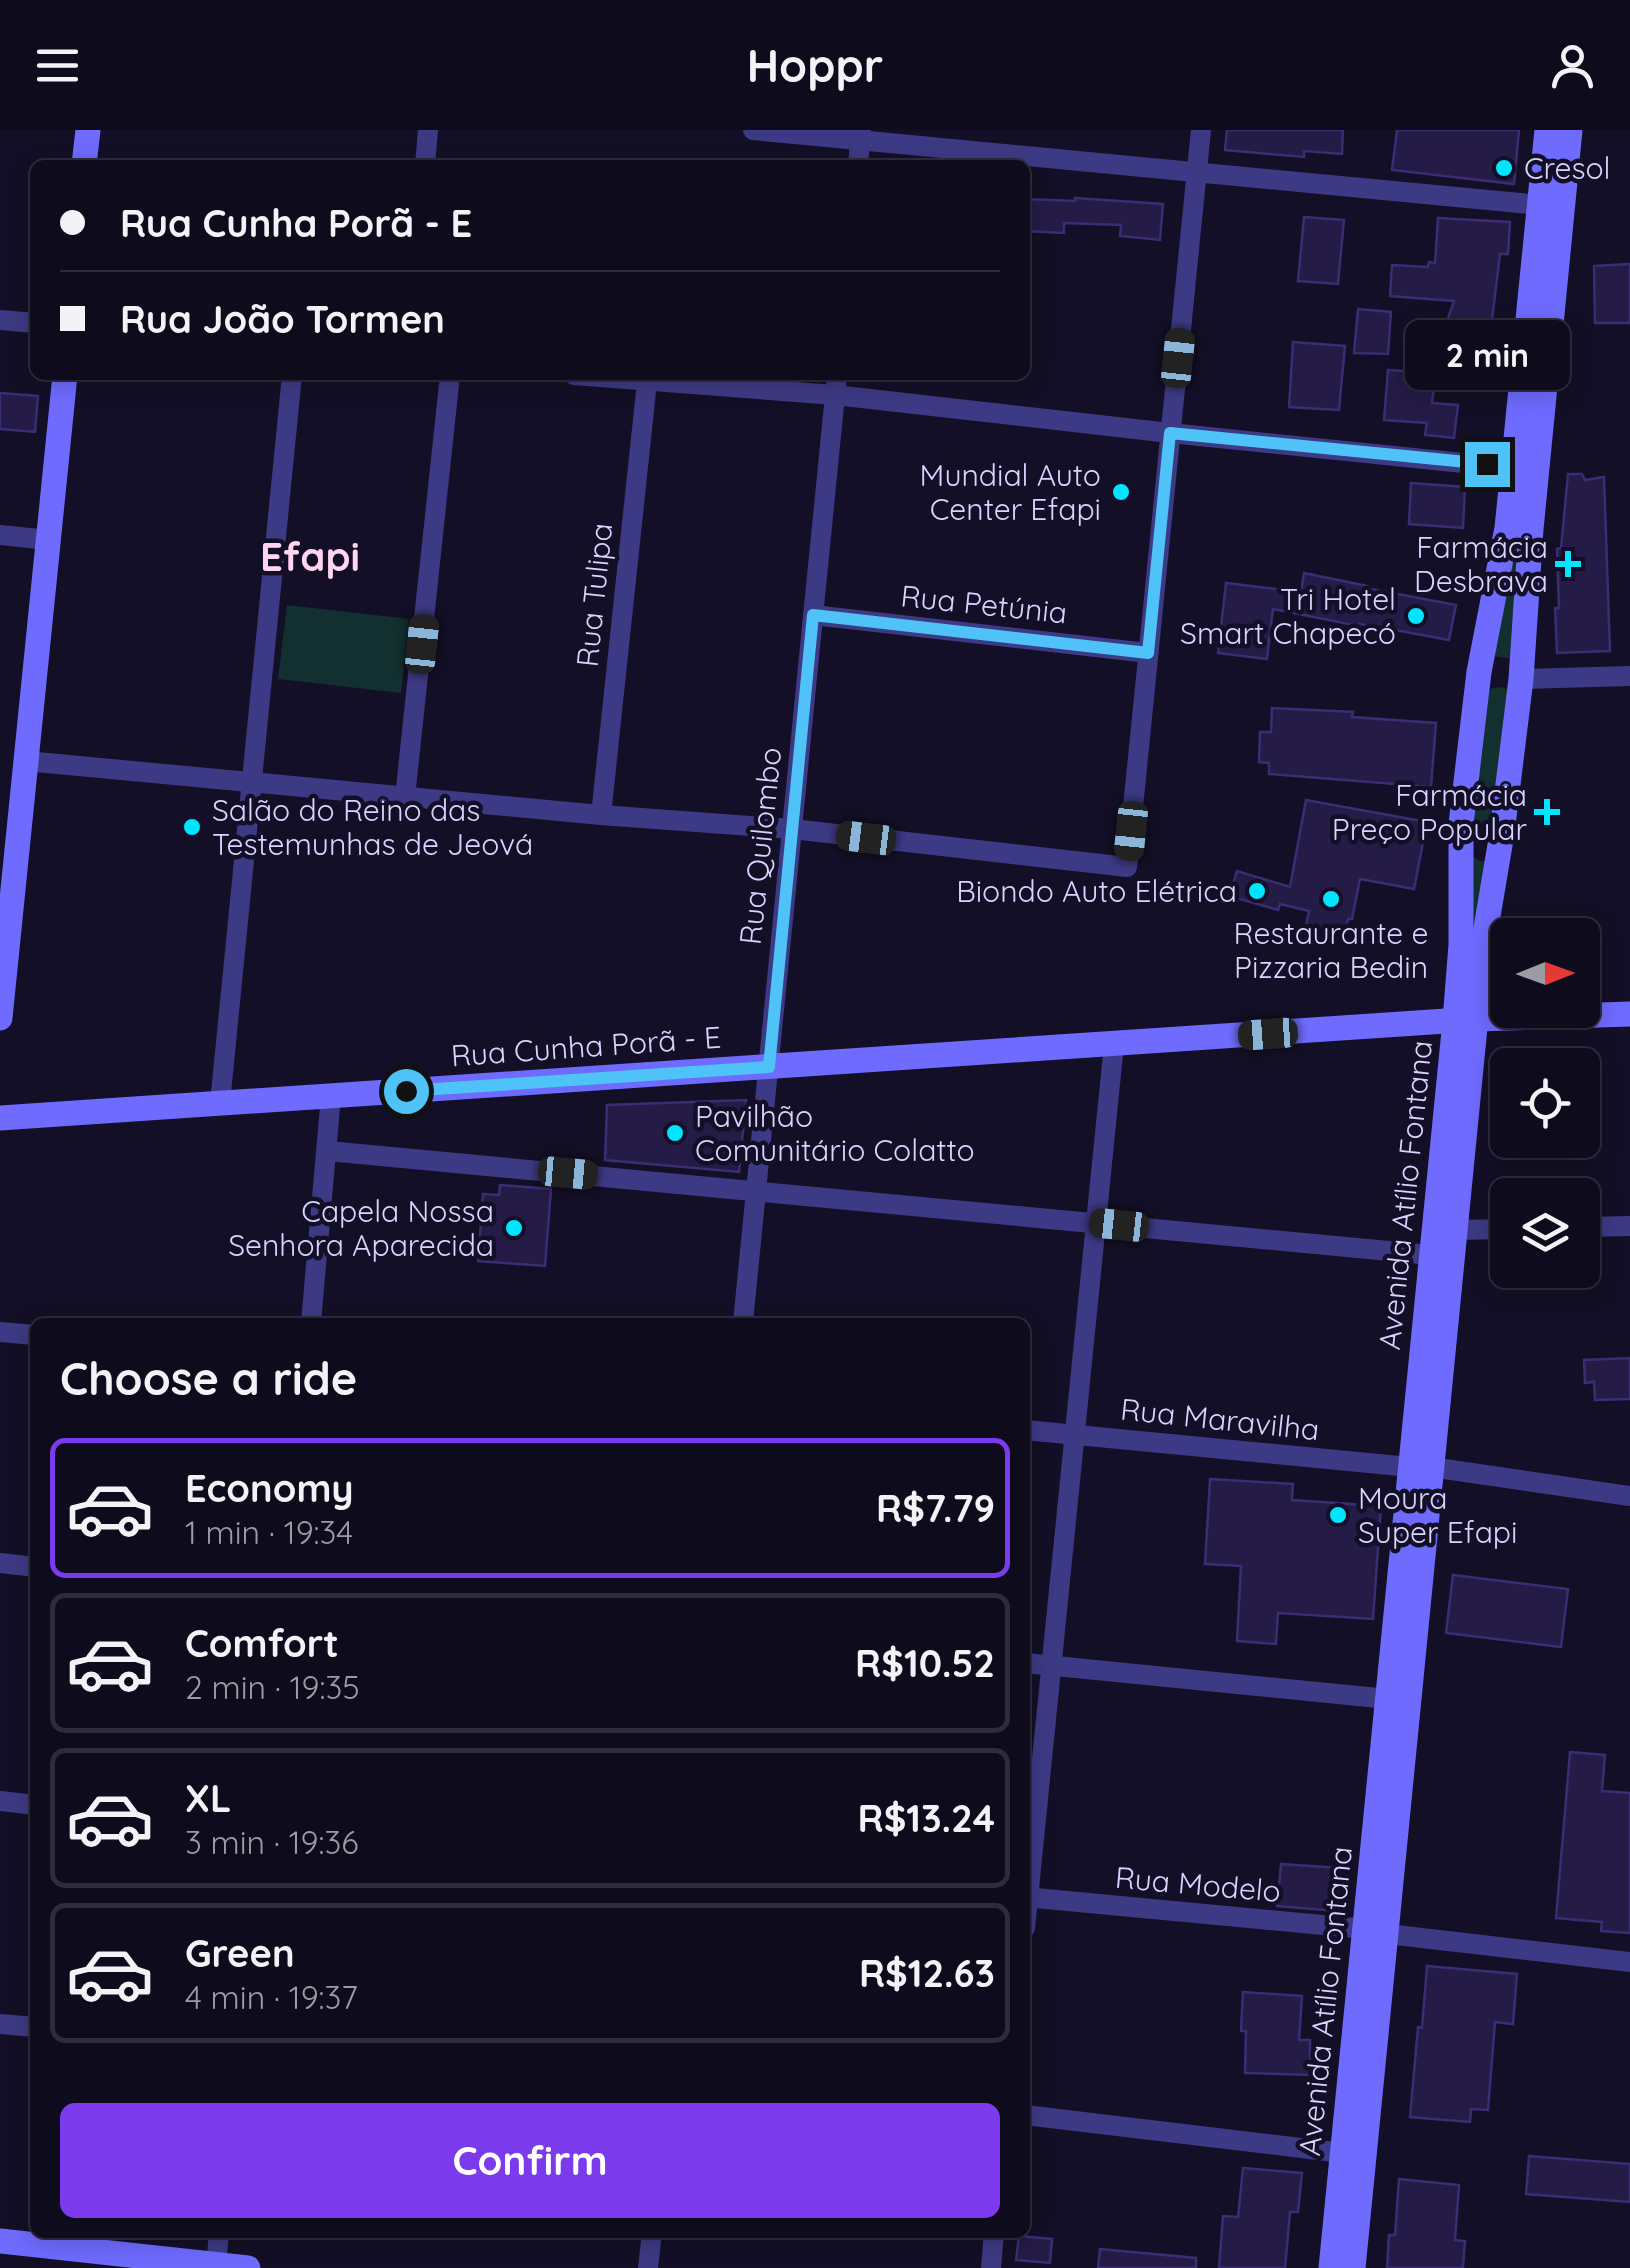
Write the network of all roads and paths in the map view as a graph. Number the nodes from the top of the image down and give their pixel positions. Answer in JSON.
{"nodes":[{"id":1,"x":88,"y":130,"type":"edge"},
{"id":2,"x":428,"y":130,"type":"edge"},
{"id":3,"x":753,"y":130,"type":"edge"},
{"id":4,"x":1200,"y":130,"type":"edge"},
{"id":5,"x":1547,"y":130,"type":"edge"},
{"id":6,"x":1570,"y":130,"type":"edge"},
{"id":7,"x":861,"y":135,"type":"edge"},
{"id":8,"x":85,"y":160,"type":"edge"},
{"id":9,"x":425,"y":160,"type":"edge"},
{"id":10,"x":858,"y":160,"type":"edge"},
{"id":11,"x":1196,"y":172,"type":"junction"},
{"id":12,"x":1540,"y":205,"type":"junction"},
{"id":13,"x":0,"y":320,"type":"edge"},
{"id":14,"x":30,"y":323,"type":"edge"},
{"id":15,"x":64,"y":380,"type":"edge"},
{"id":16,"x":292,"y":380,"type":"edge"},
{"id":17,"x":449,"y":380,"type":"edge"},
{"id":18,"x":625,"y":380,"type":"edge"},
{"id":19,"x":646,"y":382,"type":"junction"},
{"id":20,"x":836,"y":385,"type":"edge"},
{"id":21,"x":1170,"y":433,"type":"junction"},
{"id":22,"x":1512,"y":468,"type":"junction"},
{"id":23,"x":0,"y":535,"type":"edge"},
{"id":24,"x":50,"y":540,"type":"junction"},
{"id":25,"x":813,"y":615,"type":"junction"},
{"id":26,"x":1148,"y":653,"type":"junction"},
{"id":27,"x":1479,"y":672,"type":"junction"},
{"id":28,"x":1630,"y":676,"type":"edge"},
{"id":29,"x":1522,"y":679,"type":"junction"},
{"id":30,"x":26,"y":761,"type":"junction"},
{"id":31,"x":252,"y":783,"type":"junction"},
{"id":32,"x":405,"y":797,"type":"junction"},
{"id":33,"x":601,"y":815,"type":"junction"},
{"id":34,"x":1460,"y":824,"type":"junction"},
{"id":35,"x":792,"y":829,"type":"junction"},
{"id":36,"x":1502,"y":833,"type":"junction"},
{"id":37,"x":1630,"y":1014,"type":"edge"},
{"id":38,"x":0,"y":1018,"type":"edge"},
{"id":39,"x":1465,"y":1020,"type":"junction"},
{"id":40,"x":1114,"y":1044,"type":"junction"},
{"id":41,"x":769,"y":1067,"type":"junction"},
{"id":42,"x":332,"y":1096,"type":"junction"},
{"id":43,"x":220,"y":1104,"type":"junction"},
{"id":44,"x":0,"y":1118,"type":"edge"},
{"id":45,"x":328,"y":1151,"type":"junction"},
{"id":46,"x":756,"y":1191,"type":"junction"},
{"id":47,"x":1096,"y":1222,"type":"junction"},
{"id":48,"x":1630,"y":1226,"type":"edge"},
{"id":49,"x":1600,"y":1227,"type":"edge"},
{"id":50,"x":1490,"y":1229,"type":"edge"},
{"id":51,"x":1455,"y":1230,"type":"junction"},
{"id":52,"x":1432,"y":1255,"type":"junction"},
{"id":53,"x":310,"y":1318,"type":"edge"},
{"id":54,"x":742,"y":1318,"type":"edge"},
{"id":55,"x":0,"y":1332,"type":"edge"},
{"id":56,"x":30,"y":1335,"type":"edge"},
{"id":57,"x":1030,"y":1431,"type":"edge"},
{"id":58,"x":1074,"y":1435,"type":"junction"},
{"id":59,"x":1420,"y":1467,"type":"junction"},
{"id":60,"x":1630,"y":1496,"type":"edge"},
{"id":61,"x":0,"y":1563,"type":"edge"},
{"id":62,"x":30,"y":1566,"type":"edge"},
{"id":63,"x":1030,"y":1664,"type":"edge"},
{"id":64,"x":1051,"y":1666,"type":"junction"},
{"id":65,"x":1388,"y":1699,"type":"junction"},
{"id":66,"x":0,"y":1801,"type":"edge"},
{"id":67,"x":30,"y":1804,"type":"edge"},
{"id":68,"x":1030,"y":1860,"type":"edge"},
{"id":69,"x":1030,"y":1897,"type":"edge"},
{"id":70,"x":1376,"y":1932,"type":"junction"},
{"id":71,"x":1630,"y":1962,"type":"edge"},
{"id":72,"x":0,"y":2024,"type":"edge"},
{"id":73,"x":30,"y":2026,"type":"edge"},
{"id":74,"x":1030,"y":2117,"type":"edge"},
{"id":75,"x":1342,"y":2153,"type":"junction"},
{"id":76,"x":218,"y":2238,"type":"edge"},
{"id":77,"x":651,"y":2238,"type":"edge"},
{"id":78,"x":994,"y":2238,"type":"edge"},
{"id":79,"x":0,"y":2241,"type":"edge"},
{"id":80,"x":216,"y":2266,"type":"edge"},
{"id":81,"x":248,"y":2268,"type":"edge"},
{"id":82,"x":648,"y":2268,"type":"edge"},
{"id":83,"x":991,"y":2268,"type":"edge"},
{"id":84,"x":1332,"y":2268,"type":"edge"},
{"id":85,"x":1353,"y":2268,"type":"edge"}],
"edges":[{"from":1,"to":8,"type":"main road"},
{"from":2,"to":9,"type":"street"},
{"from":3,"to":7,"type":"street"},
{"from":4,"to":11,"type":"street"},
{"from":5,"to":12,"type":"main road","name":"Avenida Atílio Fontana"},
{"from":6,"to":29,"type":"main road","name":"Avenida Atílio Fontana"},
{"from":7,"to":10,"type":"street"},
{"from":7,"to":11,"type":"street"},
{"from":11,"to":12,"type":"street"},
{"from":11,"to":21,"type":"street"},
{"from":12,"to":22,"type":"main road","name":"Avenida Atílio Fontana"},
{"from":13,"to":14,"type":"street"},
{"from":15,"to":24,"type":"main road"},
{"from":16,"to":31,"type":"street"},
{"from":17,"to":32,"type":"street"},
{"from":18,"to":19,"type":"street"},
{"from":19,"to":20,"type":"street"},
{"from":19,"to":33,"type":"street","name":"Rua Tulipa"},
{"from":20,"to":21,"type":"street"},
{"from":20,"to":25,"type":"street","name":"Rua Quilombo"},
{"from":21,"to":22,"type":"street"},
{"from":21,"to":26,"type":"street"},
{"from":22,"to":27,"type":"main road","name":"Avenida Atílio Fontana"},
{"from":23,"to":24,"type":"street"},
{"from":24,"to":30,"type":"main road"},
{"from":25,"to":26,"type":"street","name":"Rua Petúnia"},
{"from":25,"to":35,"type":"street","name":"Rua Quilombo"},
{"from":26,"to":35,"type":"street"},
{"from":27,"to":29,"type":"main road"},
{"from":27,"to":34,"type":"main road","name":"Avenida Atílio Fontana"},
{"from":28,"to":29,"type":"street"},
{"from":29,"to":36,"type":"main road","name":"Avenida Atílio Fontana"},
{"from":30,"to":31,"type":"street"},
{"from":30,"to":38,"type":"main road"},
{"from":31,"to":32,"type":"street"},
{"from":31,"to":43,"type":"street"},
{"from":32,"to":33,"type":"street"},
{"from":33,"to":35,"type":"street"},
{"from":34,"to":36,"type":"main road"},
{"from":34,"to":39,"type":"main road","name":"Avenida Atílio Fontana"},
{"from":35,"to":41,"type":"street","name":"Rua Quilombo"},
{"from":36,"to":39,"type":"main road","name":"Avenida Atílio Fontana"},
{"from":37,"to":39,"type":"main road","name":"Rua Cunha Porã - E"},
{"from":39,"to":40,"type":"main road","name":"Rua Cunha Porã - E"},
{"from":39,"to":51,"type":"main road","name":"Avenida Atílio Fontana"},
{"from":39,"to":52,"type":"main road","name":"Avenida Atílio Fontana"},
{"from":40,"to":41,"type":"main road","name":"Rua Cunha Porã - E"},
{"from":40,"to":47,"type":"street"},
{"from":41,"to":42,"type":"main road","name":"Rua Cunha Porã - E"},
{"from":41,"to":46,"type":"street","name":"Rua Quilombo"},
{"from":42,"to":43,"type":"main road","name":"Rua Cunha Porã - E"},
{"from":42,"to":45,"type":"street"},
{"from":43,"to":44,"type":"main road","name":"Rua Cunha Porã - E"},
{"from":45,"to":46,"type":"street"},
{"from":45,"to":53,"type":"street"},
{"from":46,"to":47,"type":"street"},
{"from":46,"to":54,"type":"street","name":"Rua Quilombo"},
{"from":47,"to":52,"type":"street"},
{"from":47,"to":58,"type":"street"},
{"from":48,"to":49,"type":"street"},
{"from":50,"to":51,"type":"street"},
{"from":51,"to":59,"type":"main road","name":"Avenida Atílio Fontana"},
{"from":52,"to":59,"type":"main road","name":"Avenida Atílio Fontana"},
{"from":55,"to":56,"type":"street"},
{"from":57,"to":58,"type":"street","name":"Rua Maravilha"},
{"from":58,"to":59,"type":"street","name":"Rua Maravilha"},
{"from":58,"to":64,"type":"street"},
{"from":59,"to":60,"type":"street","name":"Rua Maravilha"},
{"from":59,"to":65,"type":"main road","name":"Avenida Atílio Fontana"},
{"from":59,"to":70,"type":"main road","name":"Avenida Atílio Fontana"},
{"from":61,"to":62,"type":"street"},
{"from":63,"to":64,"type":"street"},
{"from":64,"to":65,"type":"street"},
{"from":64,"to":68,"type":"street"},
{"from":65,"to":70,"type":"main road","name":"Avenida Atílio Fontana"},
{"from":66,"to":67,"type":"street"},
{"from":69,"to":70,"type":"street","name":"Rua Modelo"},
{"from":70,"to":71,"type":"street","name":"Rua Modelo"},
{"from":70,"to":75,"type":"main road","name":"Avenida Atílio Fontana"},
{"from":70,"to":85,"type":"main road","name":"Avenida Atílio Fontana"},
{"from":72,"to":73,"type":"street"},
{"from":74,"to":75,"type":"street"},
{"from":75,"to":84,"type":"main road","name":"Avenida Atílio Fontana"},
{"from":76,"to":80,"type":"street"},
{"from":77,"to":82,"type":"street"},
{"from":78,"to":83,"type":"street"},
{"from":79,"to":80,"type":"main road"},
{"from":80,"to":81,"type":"main road"}]}
